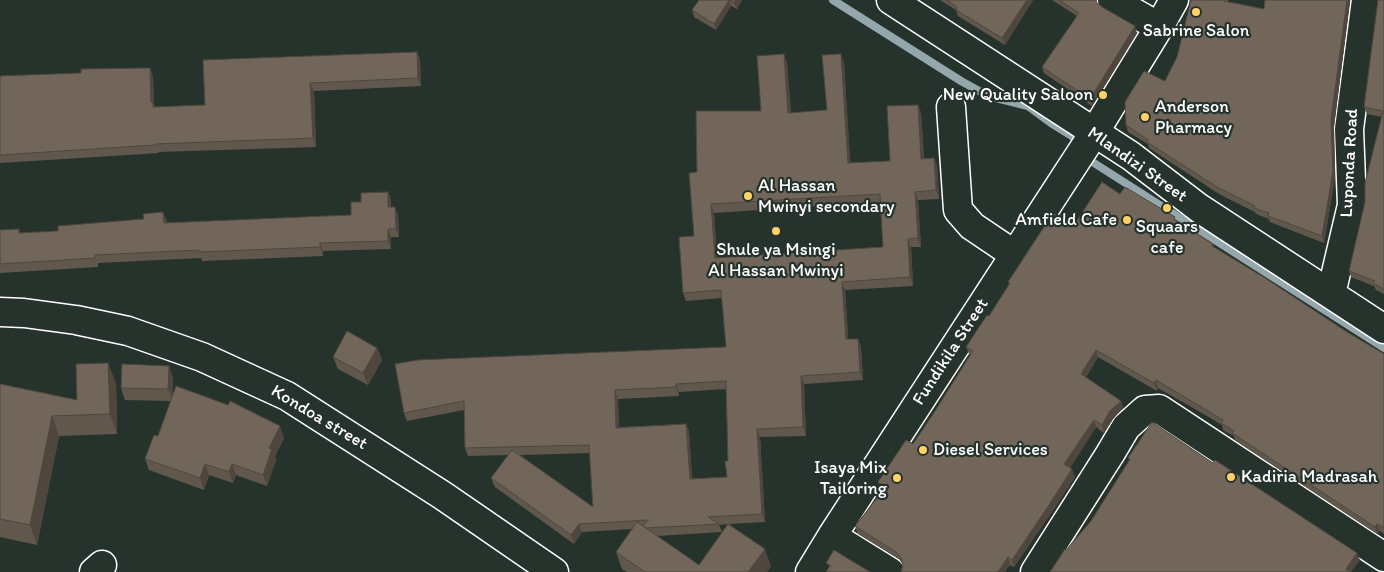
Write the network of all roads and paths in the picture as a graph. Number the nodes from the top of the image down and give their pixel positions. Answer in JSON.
{"nodes":[{"id":1,"x":891,"y":0,"type":"edge"},
{"id":2,"x":1112,"y":0,"type":"edge"},
{"id":3,"x":1174,"y":0,"type":"edge"},
{"id":4,"x":1366,"y":0,"type":"edge"},
{"id":5,"x":1159,"y":27,"type":"junction"},
{"id":6,"x":951,"y":107,"type":"dead end"},
{"id":7,"x":1094,"y":133,"type":"junction"},
{"id":8,"x":1015,"y":255,"type":"junction"},
{"id":9,"x":1331,"y":294,"type":"junction"},
{"id":10,"x":0,"y":312,"type":"edge"},
{"id":11,"x":1384,"y":329,"type":"edge"},
{"id":12,"x":832,"y":536,"type":"junction"},
{"id":13,"x":1384,"y":557,"type":"edge"},
{"id":14,"x":554,"y":572,"type":"edge"},
{"id":15,"x":810,"y":572,"type":"edge"},
{"id":16,"x":890,"y":572,"type":"edge"},
{"id":17,"x":1035,"y":572,"type":"edge"}],
"edges":[{"from":1,"to":7,"type":"street","name":"Mlandizi Street"},
{"from":2,"to":5,"type":"street"},
{"from":3,"to":5,"type":"street","name":"Fundikila Street"},
{"from":4,"to":9,"type":"street","name":"Luponda Road"},
{"from":5,"to":7,"type":"street","name":"Fundikila Street"},
{"from":6,"to":8,"type":"street"},
{"from":7,"to":8,"type":"street","name":"Fundikila Street"},
{"from":7,"to":9,"type":"street","name":"Mlandizi Street"},
{"from":8,"to":12,"type":"street","name":"Fundikila Street"},
{"from":9,"to":11,"type":"street","name":"Mlandizi Street"},
{"from":10,"to":14,"type":"street","name":"Kondoa street"},
{"from":12,"to":15,"type":"street","name":"Fundikila Street"},
{"from":12,"to":16,"type":"street"},
{"from":13,"to":17,"type":"street"}]}
